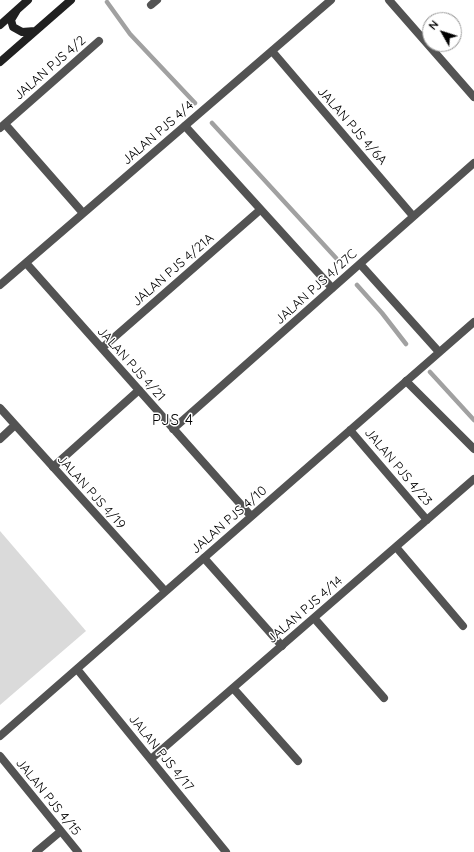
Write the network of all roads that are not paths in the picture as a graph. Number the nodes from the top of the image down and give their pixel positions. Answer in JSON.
{"nodes":[{"id":1,"x":28,"y":0,"type":"edge"},
{"id":2,"x":71,"y":0,"type":"edge"},
{"id":3,"x":331,"y":0,"type":"edge"},
{"id":4,"x":389,"y":0,"type":"edge"},
{"id":5,"x":17,"y":10,"type":"junction"},
{"id":6,"x":0,"y":25,"type":"edge"},
{"id":7,"x":35,"y":31,"type":"junction"},
{"id":8,"x":99,"y":41,"type":"dead end"},
{"id":9,"x":272,"y":51,"type":"junction"},
{"id":10,"x":0,"y":62,"type":"edge"},
{"id":11,"x":474,"y":97,"type":"edge"},
{"id":12,"x":2,"y":126,"type":"edge"},
{"id":13,"x":184,"y":126,"type":"junction"},
{"id":14,"x":474,"y":163,"type":"edge"},
{"id":15,"x":260,"y":210,"type":"junction"},
{"id":16,"x":83,"y":213,"type":"junction"},
{"id":17,"x":413,"y":216,"type":"junction"},
{"id":18,"x":26,"y":263,"type":"junction"},
{"id":19,"x":360,"y":264,"type":"junction"},
{"id":20,"x":0,"y":285,"type":"edge"},
{"id":21,"x":332,"y":288,"type":"junction"},
{"id":22,"x":474,"y":322,"type":"edge"},
{"id":23,"x":102,"y":348,"type":"junction"},
{"id":24,"x":439,"y":352,"type":"junction"},
{"id":25,"x":406,"y":381,"type":"junction"},
{"id":26,"x":139,"y":390,"type":"junction"},
{"id":27,"x":0,"y":408,"type":"edge"},
{"id":28,"x":15,"y":425,"type":"junction"},
{"id":29,"x":173,"y":429,"type":"junction"},
{"id":30,"x":350,"y":430,"type":"junction"},
{"id":31,"x":0,"y":439,"type":"edge"},
{"id":32,"x":474,"y":449,"type":"edge"},
{"id":33,"x":53,"y":468,"type":"junction"},
{"id":34,"x":474,"y":480,"type":"edge"},
{"id":35,"x":251,"y":516,"type":"junction"},
{"id":36,"x":427,"y":520,"type":"junction"},
{"id":37,"x":396,"y":547,"type":"junction"},
{"id":38,"x":204,"y":558,"type":"junction"},
{"id":39,"x":165,"y":591,"type":"junction"},
{"id":40,"x":314,"y":618,"type":"junction"},
{"id":41,"x":464,"y":626,"type":"dead end"},
{"id":42,"x":282,"y":646,"type":"junction"},
{"id":43,"x":76,"y":669,"type":"junction"},
{"id":44,"x":233,"y":688,"type":"junction"},
{"id":45,"x":384,"y":698,"type":"dead end"},
{"id":46,"x":0,"y":736,"type":"edge"},
{"id":47,"x":0,"y":756,"type":"edge"},
{"id":48,"x":151,"y":759,"type":"junction"},
{"id":49,"x":298,"y":761,"type":"dead end"},
{"id":50,"x":61,"y":831,"type":"junction"},
{"id":51,"x":36,"y":852,"type":"edge"},
{"id":52,"x":78,"y":852,"type":"edge"},
{"id":53,"x":226,"y":852,"type":"edge"}],
"edges":[{"from":1,"to":5,"type":"main road"},
{"from":2,"to":7,"type":"main road"},
{"from":3,"to":9,"type":"street","name":"JALAN PJS 4/4"},
{"from":4,"to":11,"type":"street"},
{"from":5,"to":6,"type":"main road"},
{"from":5,"to":7,"type":"main road"},
{"from":7,"to":10,"type":"main road"},
{"from":8,"to":12,"type":"street","name":"JALAN PJS 4/2"},
{"from":9,"to":13,"type":"street","name":"JALAN PJS 4/4"},
{"from":9,"to":17,"type":"street","name":"JALAN PJS 4/6A"},
{"from":12,"to":16,"type":"street"},
{"from":13,"to":15,"type":"street"},
{"from":13,"to":16,"type":"street","name":"JALAN PJS 4/4"},
{"from":14,"to":17,"type":"street","name":"JALAN PJS 4/27C"},
{"from":15,"to":21,"type":"street"},
{"from":15,"to":23,"type":"street","name":"JALAN PJS 4/21A"},
{"from":16,"to":18,"type":"street","name":"JALAN PJS 4/4"},
{"from":17,"to":19,"type":"street","name":"JALAN PJS 4/27C"},
{"from":18,"to":20,"type":"street","name":"JALAN PJS 4/4"},
{"from":18,"to":23,"type":"street","name":"JALAN PJS 4/21"},
{"from":19,"to":21,"type":"street","name":"JALAN PJS 4/27C"},
{"from":19,"to":24,"type":"street"},
{"from":21,"to":29,"type":"street","name":"JALAN PJS 4/27C"},
{"from":22,"to":24,"type":"street","name":"JALAN PJS 4/10"},
{"from":23,"to":26,"type":"street","name":"JALAN PJS 4/21"},
{"from":24,"to":25,"type":"street","name":"JALAN PJS 4/10"},
{"from":25,"to":30,"type":"street","name":"JALAN PJS 4/10"},
{"from":25,"to":32,"type":"street"},
{"from":26,"to":29,"type":"street","name":"JALAN PJS 4/21"},
{"from":26,"to":33,"type":"street"},
{"from":27,"to":28,"type":"street","name":"JALAN PJS 4/19"},
{"from":28,"to":31,"type":"street"},
{"from":28,"to":33,"type":"street","name":"JALAN PJS 4/19"},
{"from":29,"to":35,"type":"street","name":"JALAN PJS 4/21"},
{"from":30,"to":35,"type":"street","name":"JALAN PJS 4/10"},
{"from":30,"to":36,"type":"street","name":"JALAN PJS 4/23"},
{"from":33,"to":39,"type":"street","name":"JALAN PJS 4/19"},
{"from":34,"to":36,"type":"street","name":"JALAN PJS 4/14"},
{"from":35,"to":38,"type":"street","name":"JALAN PJS 4/10"},
{"from":36,"to":37,"type":"street","name":"JALAN PJS 4/14"},
{"from":37,"to":40,"type":"street","name":"JALAN PJS 4/14"},
{"from":37,"to":41,"type":"street"},
{"from":38,"to":39,"type":"street","name":"JALAN PJS 4/10"},
{"from":38,"to":42,"type":"street"},
{"from":39,"to":43,"type":"street","name":"JALAN PJS 4/10"},
{"from":40,"to":42,"type":"street","name":"JALAN PJS 4/14"},
{"from":40,"to":45,"type":"street"},
{"from":42,"to":44,"type":"street","name":"JALAN PJS 4/14"},
{"from":43,"to":46,"type":"street","name":"JALAN PJS 4/10"},
{"from":43,"to":48,"type":"street","name":"JALAN PJS 4/17"},
{"from":44,"to":48,"type":"street","name":"JALAN PJS 4/14"},
{"from":44,"to":49,"type":"street"},
{"from":47,"to":50,"type":"street","name":"JALAN PJS 4/15"},
{"from":48,"to":53,"type":"street","name":"JALAN PJS 4/17"},
{"from":50,"to":51,"type":"street"},
{"from":50,"to":52,"type":"street","name":"JALAN PJS 4/15"}]}
